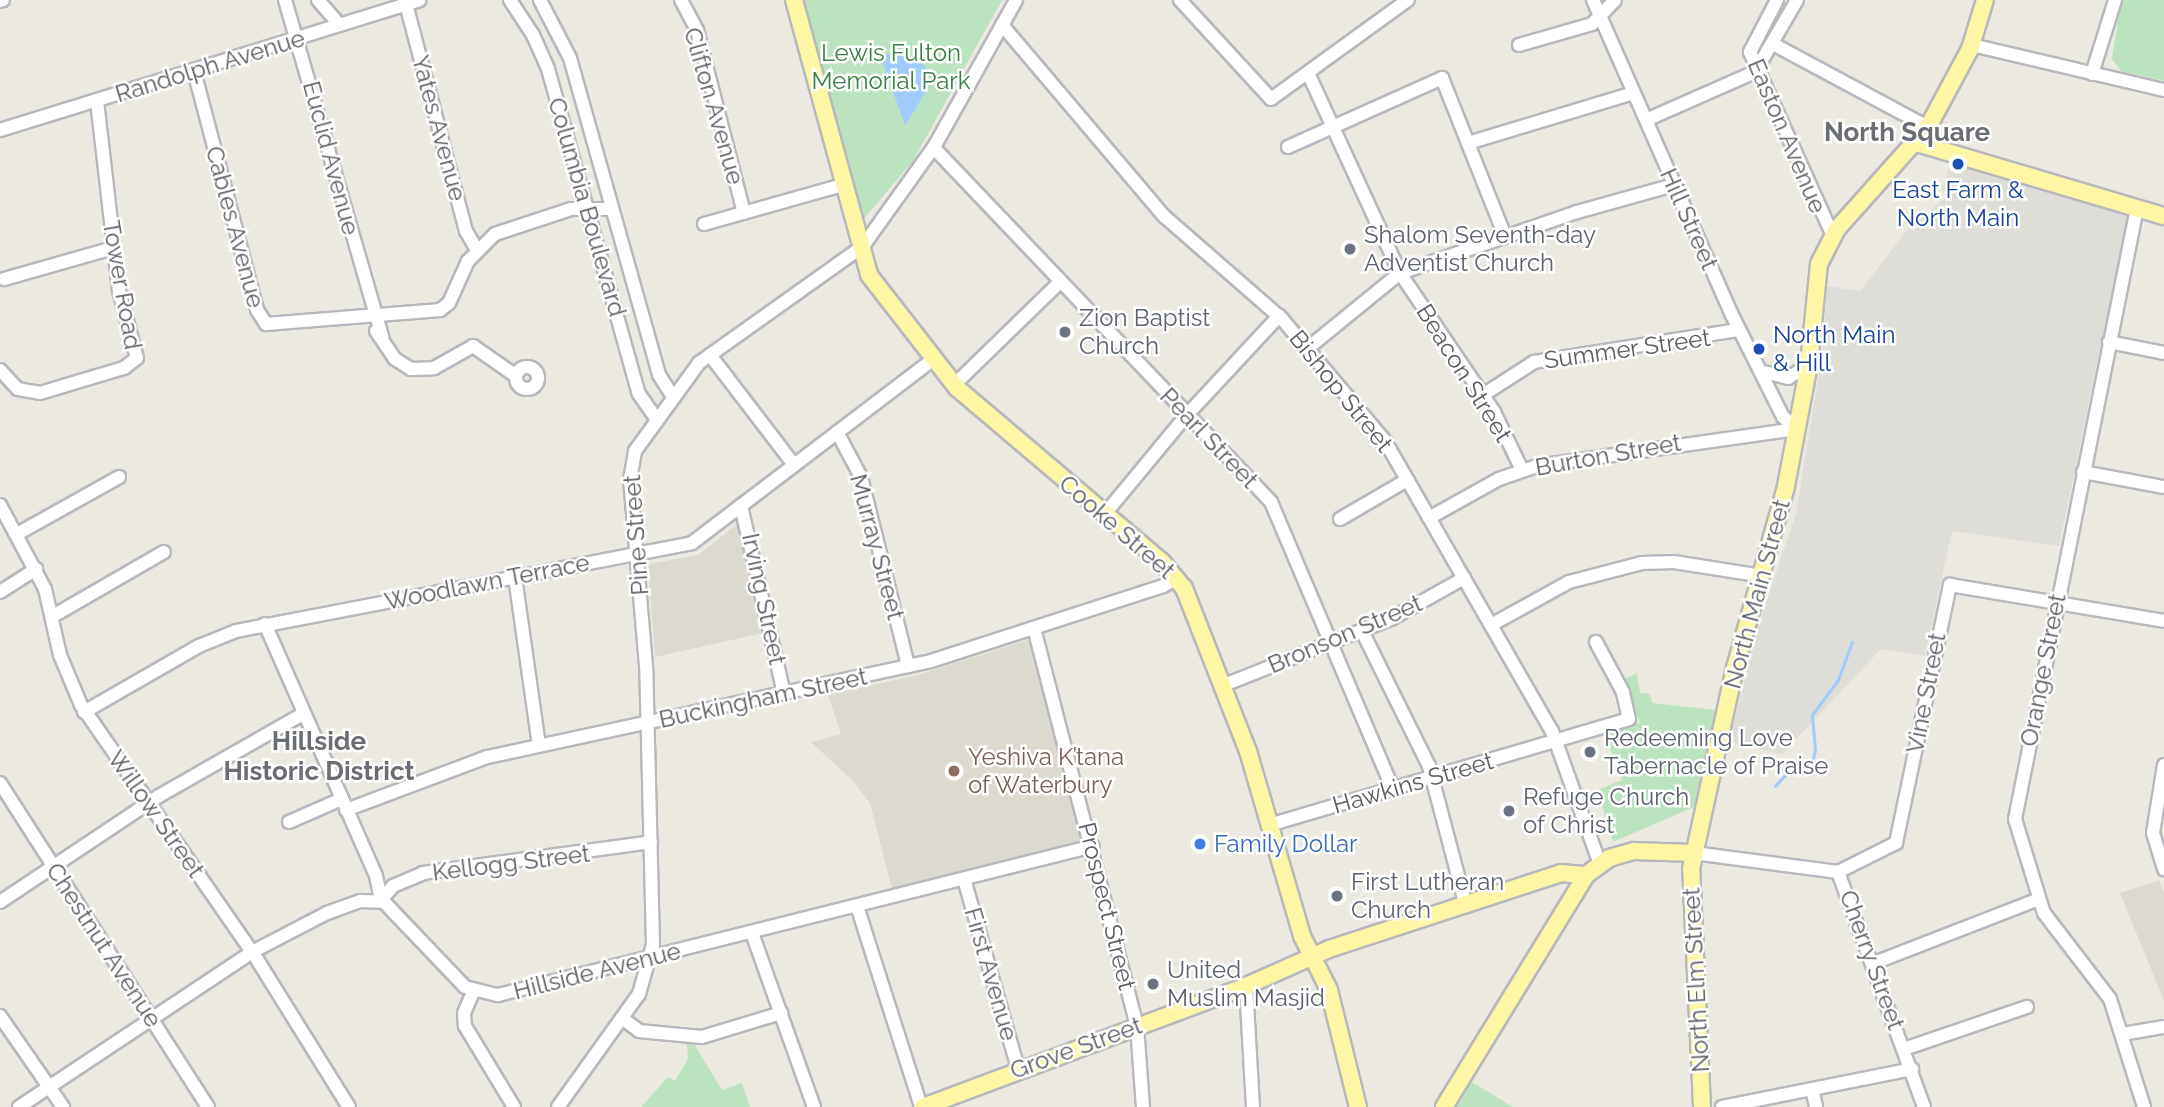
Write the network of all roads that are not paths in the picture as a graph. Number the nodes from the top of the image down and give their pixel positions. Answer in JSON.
{"nodes":[{"id":1,"x":285,"y":0,"type":"edge"},
{"id":2,"x":318,"y":0,"type":"edge"},
{"id":3,"x":419,"y":0,"type":"edge"},
{"id":4,"x":510,"y":0,"type":"edge"},
{"id":5,"x":540,"y":0,"type":"edge"},
{"id":6,"x":682,"y":0,"type":"edge"},
{"id":7,"x":794,"y":0,"type":"edge"},
{"id":8,"x":1016,"y":0,"type":"edge"},
{"id":9,"x":1407,"y":0,"type":"edge"},
{"id":10,"x":1593,"y":0,"type":"edge"},
{"id":11,"x":1615,"y":0,"type":"edge"},
{"id":12,"x":1777,"y":0,"type":"edge"},
{"id":13,"x":1797,"y":0,"type":"edge"},
{"id":14,"x":1985,"y":0,"type":"edge"},
{"id":15,"x":2115,"y":0,"type":"edge"},
{"id":16,"x":1185,"y":2,"type":"edge"},
{"id":17,"x":406,"y":4,"type":"junction"},
{"id":18,"x":1600,"y":17,"type":"junction"},
{"id":19,"x":340,"y":25,"type":"junction"},
{"id":20,"x":1002,"y":25,"type":"junction"},
{"id":21,"x":297,"y":38,"type":"junction"},
{"id":22,"x":1773,"y":44,"type":"junction"},
{"id":23,"x":1519,"y":45,"type":"dead end"},
{"id":24,"x":1972,"y":45,"type":"junction"},
{"id":25,"x":1757,"y":70,"type":"junction"},
{"id":26,"x":194,"y":71,"type":"junction"},
{"id":27,"x":1308,"y":73,"type":"junction"},
{"id":28,"x":2092,"y":74,"type":"junction"},
{"id":29,"x":2164,"y":90,"type":"edge"},
{"id":30,"x":1634,"y":93,"type":"junction"},
{"id":31,"x":97,"y":101,"type":"junction"},
{"id":32,"x":1646,"y":120,"type":"junction"},
{"id":33,"x":1334,"y":126,"type":"junction"},
{"id":34,"x":1928,"y":127,"type":"junction"},
{"id":35,"x":0,"y":130,"type":"edge"},
{"id":36,"x":1468,"y":143,"type":"junction"},
{"id":37,"x":1917,"y":143,"type":"junction"},
{"id":38,"x":1288,"y":146,"type":"dead end"},
{"id":39,"x":934,"y":148,"type":"junction"},
{"id":40,"x":843,"y":185,"type":"junction"},
{"id":41,"x":1674,"y":185,"type":"junction"},
{"id":42,"x":587,"y":208,"type":"junction"},
{"id":43,"x":2137,"y":208,"type":"junction"},
{"id":44,"x":612,"y":209,"type":"junction"},
{"id":45,"x":744,"y":213,"type":"junction"},
{"id":46,"x":2164,"y":216,"type":"edge"},
{"id":47,"x":704,"y":224,"type":"dead end"},
{"id":48,"x":1505,"y":236,"type":"junction"},
{"id":49,"x":1833,"y":236,"type":"junction"},
{"id":50,"x":113,"y":248,"type":"junction"},
{"id":51,"x":477,"y":250,"type":"junction"},
{"id":52,"x":860,"y":250,"type":"junction"},
{"id":53,"x":1400,"y":273,"type":"junction"},
{"id":54,"x":4,"y":279,"type":"dead end"},
{"id":55,"x":1059,"y":283,"type":"junction"},
{"id":56,"x":1279,"y":316,"type":"junction"},
{"id":57,"x":375,"y":317,"type":"junction"},
{"id":58,"x":1739,"y":330,"type":"junction"},
{"id":59,"x":2109,"y":342,"type":"junction"},
{"id":60,"x":1308,"y":348,"type":"junction"},
{"id":61,"x":2164,"y":353,"type":"edge"},
{"id":62,"x":710,"y":355,"type":"junction"},
{"id":63,"x":932,"y":360,"type":"junction"},
{"id":64,"x":1809,"y":365,"type":"junction"},
{"id":65,"x":0,"y":370,"type":"edge"},
{"id":66,"x":1763,"y":371,"type":"junction"},
{"id":67,"x":516,"y":376,"type":"dead end"},
{"id":68,"x":954,"y":385,"type":"junction"},
{"id":69,"x":672,"y":395,"type":"junction"},
{"id":70,"x":1483,"y":395,"type":"junction"},
{"id":71,"x":1186,"y":416,"type":"junction"},
{"id":72,"x":656,"y":418,"type":"junction"},
{"id":73,"x":1798,"y":429,"type":"junction"},
{"id":74,"x":837,"y":432,"type":"junction"},
{"id":75,"x":794,"y":465,"type":"junction"},
{"id":76,"x":1522,"y":470,"type":"junction"},
{"id":77,"x":2083,"y":472,"type":"junction"},
{"id":78,"x":119,"y":477,"type":"dead end"},
{"id":79,"x":1407,"y":480,"type":"junction"},
{"id":80,"x":2164,"y":487,"type":"edge"},
{"id":81,"x":0,"y":505,"type":"edge"},
{"id":82,"x":741,"y":506,"type":"junction"},
{"id":83,"x":1104,"y":515,"type":"junction"},
{"id":84,"x":1429,"y":517,"type":"junction"},
{"id":85,"x":1340,"y":519,"type":"dead end"},
{"id":86,"x":17,"y":534,"type":"junction"},
{"id":87,"x":164,"y":552,"type":"dead end"},
{"id":88,"x":636,"y":554,"type":"junction"},
{"id":89,"x":36,"y":569,"type":"junction"},
{"id":90,"x":1762,"y":576,"type":"junction"},
{"id":91,"x":515,"y":577,"type":"junction"},
{"id":92,"x":1177,"y":578,"type":"junction"},
{"id":93,"x":1464,"y":578,"type":"junction"},
{"id":94,"x":0,"y":592,"type":"edge"},
{"id":95,"x":2057,"y":602,"type":"junction"},
{"id":96,"x":53,"y":616,"type":"junction"},
{"id":97,"x":2164,"y":621,"type":"edge"},
{"id":98,"x":265,"y":624,"type":"junction"},
{"id":99,"x":1491,"y":625,"type":"junction"},
{"id":100,"x":1034,"y":628,"type":"junction"},
{"id":101,"x":1362,"y":631,"type":"junction"},
{"id":102,"x":1596,"y":642,"type":"dead end"},
{"id":103,"x":1331,"y":643,"type":"junction"},
{"id":104,"x":908,"y":666,"type":"junction"},
{"id":105,"x":1224,"y":685,"type":"junction"},
{"id":106,"x":785,"y":693,"type":"junction"},
{"id":107,"x":85,"y":712,"type":"junction"},
{"id":108,"x":303,"y":714,"type":"junction"},
{"id":109,"x":647,"y":723,"type":"junction"},
{"id":110,"x":1555,"y":739,"type":"junction"},
{"id":111,"x":539,"y":746,"type":"junction"},
{"id":112,"x":2164,"y":765,"type":"edge"},
{"id":113,"x":1431,"y":777,"type":"junction"},
{"id":114,"x":0,"y":783,"type":"edge"},
{"id":115,"x":1393,"y":789,"type":"junction"},
{"id":116,"x":148,"y":804,"type":"junction"},
{"id":117,"x":344,"y":804,"type":"junction"},
{"id":118,"x":289,"y":822,"type":"dead end"},
{"id":119,"x":1269,"y":825,"type":"junction"},
{"id":120,"x":650,"y":842,"type":"junction"},
{"id":121,"x":1093,"y":846,"type":"junction"},
{"id":122,"x":1694,"y":853,"type":"junction"},
{"id":123,"x":1600,"y":863,"type":"junction"},
{"id":124,"x":53,"y":866,"type":"junction"},
{"id":125,"x":2164,"y":869,"type":"edge"},
{"id":126,"x":1838,"y":872,"type":"junction"},
{"id":127,"x":1586,"y":875,"type":"junction"},
{"id":128,"x":964,"y":879,"type":"junction"},
{"id":129,"x":381,"y":900,"type":"junction"},
{"id":130,"x":2039,"y":900,"type":"junction"},
{"id":131,"x":0,"y":902,"type":"edge"},
{"id":132,"x":857,"y":906,"type":"junction"},
{"id":133,"x":1466,"y":906,"type":"junction"},
{"id":134,"x":752,"y":933,"type":"junction"},
{"id":135,"x":252,"y":953,"type":"junction"},
{"id":136,"x":1314,"y":957,"type":"junction"},
{"id":137,"x":650,"y":959,"type":"junction"},
{"id":138,"x":1874,"y":963,"type":"junction"},
{"id":139,"x":1246,"y":986,"type":"junction"},
{"id":140,"x":473,"y":992,"type":"junction"},
{"id":141,"x":2027,"y":1007,"type":"dead end"},
{"id":142,"x":780,"y":1013,"type":"junction"},
{"id":143,"x":0,"y":1016,"type":"edge"},
{"id":144,"x":150,"y":1017,"type":"junction"},
{"id":145,"x":622,"y":1018,"type":"junction"},
{"id":146,"x":1137,"y":1026,"type":"junction"},
{"id":147,"x":2164,"y":1027,"type":"edge"},
{"id":148,"x":2122,"y":1034,"type":"junction"},
{"id":149,"x":1904,"y":1049,"type":"junction"},
{"id":150,"x":1018,"y":1068,"type":"junction"},
{"id":151,"x":1912,"y":1069,"type":"junction"},
{"id":152,"x":49,"y":1087,"type":"junction"},
{"id":153,"x":1812,"y":1089,"type":"junction"},
{"id":154,"x":19,"y":1107,"type":"edge"},
{"id":155,"x":63,"y":1107,"type":"edge"},
{"id":156,"x":208,"y":1107,"type":"edge"},
{"id":157,"x":349,"y":1107,"type":"edge"},
{"id":158,"x":514,"y":1107,"type":"edge"},
{"id":159,"x":558,"y":1107,"type":"edge"},
{"id":160,"x":814,"y":1107,"type":"edge"},
{"id":161,"x":922,"y":1107,"type":"edge"},
{"id":162,"x":1143,"y":1107,"type":"edge"},
{"id":163,"x":1253,"y":1107,"type":"edge"},
{"id":164,"x":1358,"y":1107,"type":"edge"},
{"id":165,"x":1444,"y":1107,"type":"edge"},
{"id":166,"x":1702,"y":1107,"type":"edge"},
{"id":167,"x":1722,"y":1107,"type":"edge"},
{"id":168,"x":1816,"y":1107,"type":"edge"},
{"id":169,"x":1924,"y":1107,"type":"edge"},
{"id":170,"x":2144,"y":1107,"type":"edge"}],
"edges":[{"from":1,"to":21,"type":"street","name":"Euclid Avenue"},
{"from":2,"to":19,"type":"street"},
{"from":3,"to":17,"type":"street","name":"Randolph Avenue"},
{"from":4,"to":42,"type":"street","name":"Columbia Boulevard"},
{"from":5,"to":44,"type":"street","name":"Columbia Boulevard"},
{"from":6,"to":45,"type":"street","name":"Clifton Avenue"},
{"from":7,"to":40,"type":"main road","name":"Cooke Street"},
{"from":8,"to":20,"type":"street","name":"Pine Street"},
{"from":9,"to":27,"type":"street"},
{"from":10,"to":18,"type":"street","name":"Hill Street"},
{"from":11,"to":18,"type":"street"},
{"from":12,"to":25,"type":"street","name":"Easton Avenue"},
{"from":13,"to":22,"type":"street"},
{"from":14,"to":24,"type":"main road","name":"North Main Street"},
{"from":15,"to":28,"type":"street"},
{"from":16,"to":27,"type":"street"},
{"from":17,"to":19,"type":"street","name":"Randolph Avenue"},
{"from":17,"to":51,"type":"street","name":"Yates Avenue"},
{"from":18,"to":23,"type":"street"},
{"from":18,"to":30,"type":"street","name":"Hill Street"},
{"from":19,"to":21,"type":"street","name":"Randolph Avenue"},
{"from":20,"to":39,"type":"street","name":"Pine Street"},
{"from":20,"to":56,"type":"street","name":"Bishop Street"},
{"from":21,"to":26,"type":"street","name":"Randolph Avenue"},
{"from":21,"to":57,"type":"street","name":"Euclid Avenue"},
{"from":22,"to":25,"type":"street"},
{"from":22,"to":34,"type":"street"},
{"from":24,"to":28,"type":"street"},
{"from":24,"to":34,"type":"main road","name":"North Main Street"},
{"from":25,"to":32,"type":"street"},
{"from":25,"to":49,"type":"street","name":"Easton Avenue"},
{"from":26,"to":31,"type":"street","name":"Randolph Avenue"},
{"from":26,"to":57,"type":"street","name":"Cables Avenue"},
{"from":27,"to":33,"type":"street","name":"Beacon Street"},
{"from":28,"to":29,"type":"street"},
{"from":30,"to":32,"type":"street","name":"Hill Street"},
{"from":30,"to":36,"type":"street"},
{"from":31,"to":35,"type":"street","name":"Randolph Avenue"},
{"from":31,"to":50,"type":"street","name":"Tower Road"},
{"from":32,"to":41,"type":"street","name":"Hill Street"},
{"from":33,"to":36,"type":"street"},
{"from":33,"to":38,"type":"street"},
{"from":33,"to":53,"type":"street","name":"Beacon Street"},
{"from":34,"to":37,"type":"main road","name":"North Main Street"},
{"from":36,"to":48,"type":"street"},
{"from":37,"to":43,"type":"main road"},
{"from":37,"to":49,"type":"main road","name":"North Main Street"},
{"from":39,"to":52,"type":"street","name":"Pine Street"},
{"from":39,"to":55,"type":"street","name":"Pearl Street"},
{"from":40,"to":45,"type":"street"},
{"from":40,"to":52,"type":"main road","name":"Cooke Street"},
{"from":41,"to":48,"type":"street"},
{"from":41,"to":58,"type":"street","name":"Hill Street"},
{"from":42,"to":44,"type":"street","name":"Cables Avenue"},
{"from":42,"to":51,"type":"street","name":"Cables Avenue"},
{"from":42,"to":72,"type":"street","name":"Columbia Boulevard"},
{"from":43,"to":46,"type":"main road"},
{"from":43,"to":59,"type":"street","name":"Orange Street"},
{"from":44,"to":69,"type":"street","name":"Columbia Boulevard"},
{"from":45,"to":47,"type":"street"},
{"from":48,"to":53,"type":"street"},
{"from":49,"to":64,"type":"main road","name":"North Main Street"},
{"from":50,"to":54,"type":"street"},
{"from":50,"to":65,"type":"street","name":"Tower Road"},
{"from":51,"to":57,"type":"street","name":"Cables Avenue"},
{"from":52,"to":62,"type":"street","name":"Pine Street"},
{"from":52,"to":63,"type":"main road","name":"Cooke Street"},
{"from":53,"to":60,"type":"street"},
{"from":53,"to":70,"type":"street","name":"Beacon Street"},
{"from":55,"to":68,"type":"street"},
{"from":55,"to":71,"type":"street","name":"Pearl Street"},
{"from":56,"to":60,"type":"street","name":"Bishop Street"},
{"from":56,"to":71,"type":"street"},
{"from":57,"to":67,"type":"street","name":"Euclid Avenue"},
{"from":58,"to":66,"type":"street","name":"Hill Street"},
{"from":58,"to":70,"type":"street","name":"Summer Street"},
{"from":59,"to":61,"type":"street"},
{"from":59,"to":77,"type":"street","name":"Orange Street"},
{"from":60,"to":79,"type":"street","name":"Bishop Street"},
{"from":62,"to":69,"type":"street","name":"Pine Street"},
{"from":62,"to":75,"type":"street"},
{"from":63,"to":68,"type":"main road","name":"Cooke Street"},
{"from":63,"to":74,"type":"street","name":"Woodlawn Terrace"},
{"from":64,"to":66,"type":"street"},
{"from":64,"to":73,"type":"main road","name":"North Main Street"},
{"from":66,"to":73,"type":"street","name":"Hill Street"},
{"from":68,"to":83,"type":"main road","name":"Cooke Street"},
{"from":69,"to":72,"type":"street","name":"Pine Street"},
{"from":70,"to":76,"type":"street","name":"Beacon Street"},
{"from":71,"to":83,"type":"street"},
{"from":71,"to":103,"type":"street","name":"Pearl Street"},
{"from":72,"to":88,"type":"street","name":"Pine Street"},
{"from":73,"to":76,"type":"street","name":"Burton Street"},
{"from":73,"to":90,"type":"main road","name":"North Main Street"},
{"from":74,"to":75,"type":"street","name":"Woodlawn Terrace"},
{"from":74,"to":104,"type":"street","name":"Murray Street"},
{"from":75,"to":82,"type":"street","name":"Woodlawn Terrace"},
{"from":76,"to":84,"type":"street","name":"Burton Street"},
{"from":77,"to":80,"type":"street"},
{"from":77,"to":95,"type":"street","name":"Orange Street"},
{"from":78,"to":86,"type":"street"},
{"from":79,"to":84,"type":"street","name":"Bishop Street"},
{"from":79,"to":85,"type":"street"},
{"from":81,"to":86,"type":"street","name":"Willow Street"},
{"from":82,"to":88,"type":"street","name":"Woodlawn Terrace"},
{"from":82,"to":106,"type":"street","name":"Irving Street"},
{"from":83,"to":92,"type":"main road","name":"Cooke Street"},
{"from":84,"to":93,"type":"street","name":"Bishop Street"},
{"from":86,"to":89,"type":"street","name":"Willow Street"},
{"from":87,"to":96,"type":"street"},
{"from":88,"to":91,"type":"street","name":"Woodlawn Terrace"},
{"from":88,"to":109,"type":"street","name":"Pine Street"},
{"from":89,"to":94,"type":"street"},
{"from":89,"to":96,"type":"street","name":"Willow Street"},
{"from":90,"to":99,"type":"street"},
{"from":90,"to":122,"type":"main road","name":"North Main Street"},
{"from":91,"to":98,"type":"street","name":"Woodlawn Terrace"},
{"from":91,"to":111,"type":"street"},
{"from":92,"to":100,"type":"street","name":"Buckingham Street"},
{"from":92,"to":105,"type":"main road","name":"Cooke Street"},
{"from":93,"to":99,"type":"street","name":"Bishop Street"},
{"from":93,"to":101,"type":"street","name":"Bronson Street"},
{"from":95,"to":97,"type":"street"},
{"from":95,"to":126,"type":"street","name":"Vine Street"},
{"from":95,"to":130,"type":"street","name":"Orange Street"},
{"from":96,"to":107,"type":"street","name":"Willow Street"},
{"from":98,"to":107,"type":"street","name":"Woodlawn Terrace"},
{"from":98,"to":108,"type":"street"},
{"from":99,"to":110,"type":"street","name":"Bishop Street"},
{"from":100,"to":104,"type":"street","name":"Buckingham Street"},
{"from":100,"to":121,"type":"street","name":"Prospect Street"},
{"from":101,"to":103,"type":"street","name":"Bronson Street"},
{"from":101,"to":113,"type":"street"},
{"from":102,"to":110,"type":"street","name":"Hawkins Street"},
{"from":103,"to":105,"type":"street","name":"Bronson Street"},
{"from":103,"to":115,"type":"street","name":"Pearl Street"},
{"from":104,"to":106,"type":"street","name":"Buckingham Street"},
{"from":105,"to":119,"type":"main road","name":"Cooke Street"},
{"from":106,"to":109,"type":"street","name":"Buckingham Street"},
{"from":107,"to":116,"type":"street","name":"Willow Street"},
{"from":108,"to":116,"type":"street"},
{"from":108,"to":117,"type":"street"},
{"from":109,"to":111,"type":"street","name":"Buckingham Street"},
{"from":109,"to":120,"type":"street","name":"Pine Street"},
{"from":110,"to":113,"type":"street","name":"Hawkins Street"},
{"from":110,"to":123,"type":"street","name":"Bishop Street"},
{"from":111,"to":117,"type":"street","name":"Buckingham Street"},
{"from":112,"to":125,"type":"street"},
{"from":113,"to":115,"type":"street","name":"Hawkins Street"},
{"from":113,"to":133,"type":"street"},
{"from":114,"to":124,"type":"street","name":"Chestnut Avenue"},
{"from":115,"to":119,"type":"street","name":"Hawkins Street"},
{"from":116,"to":124,"type":"street"},
{"from":116,"to":135,"type":"street","name":"Willow Street"},
{"from":117,"to":118,"type":"street","name":"Buckingham Street"},
{"from":117,"to":129,"type":"street"},
{"from":119,"to":136,"type":"main road","name":"Cooke Street"},
{"from":120,"to":129,"type":"street","name":"Kellogg Street"},
{"from":120,"to":137,"type":"street","name":"Pine Street"},
{"from":121,"to":128,"type":"street","name":"Hillside Avenue"},
{"from":121,"to":146,"type":"street","name":"Prospect Street"},
{"from":122,"to":123,"type":"main road"},
{"from":122,"to":126,"type":"street","name":"Cherry Street"},
{"from":122,"to":166,"type":"main road","name":"North Elm Street"},
{"from":123,"to":127,"type":"main road"},
{"from":124,"to":131,"type":"street"},
{"from":124,"to":144,"type":"street","name":"Chestnut Avenue"},
{"from":126,"to":138,"type":"street","name":"Cherry Street"},
{"from":127,"to":133,"type":"main road","name":"Grove Street"},
{"from":127,"to":165,"type":"main road"},
{"from":128,"to":132,"type":"street","name":"Hillside Avenue"},
{"from":128,"to":150,"type":"street","name":"First Avenue"},
{"from":129,"to":135,"type":"street"},
{"from":129,"to":140,"type":"street"},
{"from":130,"to":138,"type":"street"},
{"from":130,"to":148,"type":"street","name":"Orange Street"},
{"from":132,"to":134,"type":"street","name":"Hillside Avenue"},
{"from":132,"to":161,"type":"street"},
{"from":133,"to":136,"type":"main road","name":"Grove Street"},
{"from":134,"to":137,"type":"street","name":"Hillside Avenue"},
{"from":134,"to":142,"type":"street"},
{"from":135,"to":144,"type":"street"},
{"from":135,"to":157,"type":"street","name":"Willow Street"},
{"from":136,"to":139,"type":"main road","name":"Grove Street"},
{"from":136,"to":164,"type":"main road","name":"Cooke Street"},
{"from":137,"to":140,"type":"street","name":"Hillside Avenue"},
{"from":137,"to":145,"type":"street","name":"Pine Street"},
{"from":138,"to":149,"type":"street","name":"Cherry Street"},
{"from":139,"to":146,"type":"main road","name":"Grove Street"},
{"from":139,"to":163,"type":"street"},
{"from":140,"to":158,"type":"street"},
{"from":141,"to":149,"type":"street"},
{"from":142,"to":145,"type":"street"},
{"from":142,"to":160,"type":"street"},
{"from":143,"to":152,"type":"street"},
{"from":144,"to":152,"type":"street"},
{"from":144,"to":156,"type":"street","name":"Chestnut Avenue"},
{"from":145,"to":159,"type":"street","name":"Pine Street"},
{"from":146,"to":150,"type":"main road","name":"Grove Street"},
{"from":146,"to":162,"type":"street","name":"Prospect Street"},
{"from":147,"to":148,"type":"street"},
{"from":148,"to":170,"type":"street","name":"Orange Street"},
{"from":149,"to":151,"type":"street","name":"Cherry Street"},
{"from":150,"to":161,"type":"main road","name":"Grove Street"},
{"from":151,"to":153,"type":"street"},
{"from":151,"to":169,"type":"street","name":"Cherry Street"},
{"from":152,"to":154,"type":"street"},
{"from":152,"to":155,"type":"street"},
{"from":153,"to":167,"type":"street"},
{"from":153,"to":168,"type":"street"}]}
